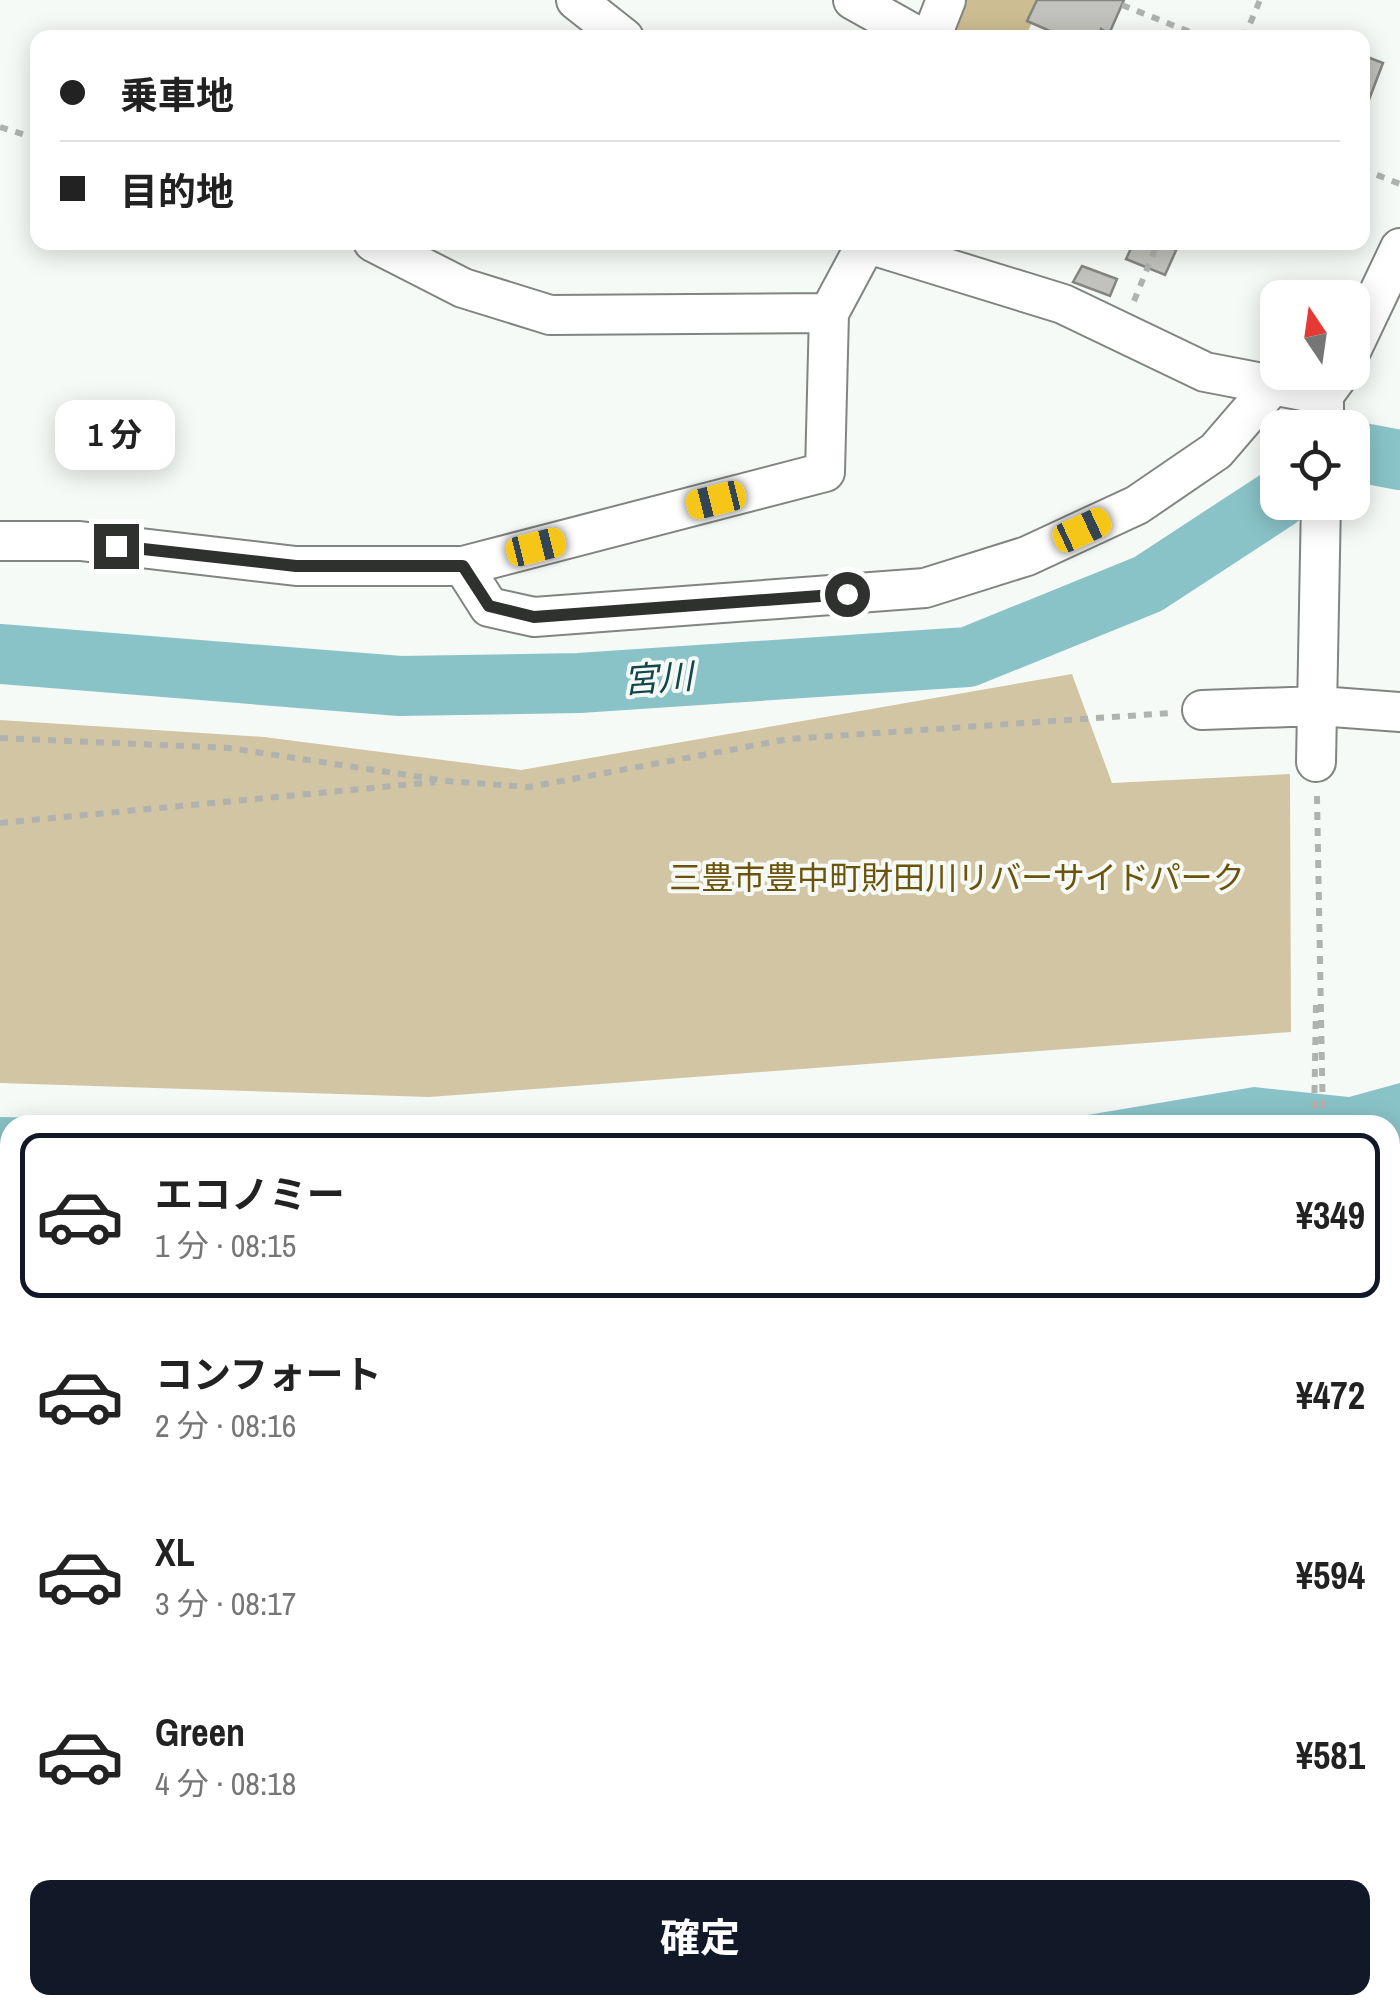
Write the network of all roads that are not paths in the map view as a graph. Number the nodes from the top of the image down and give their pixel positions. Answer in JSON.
{"nodes":[{"id":1,"x":576,"y":0,"type":"edge"},
{"id":2,"x":853,"y":0,"type":"edge"},
{"id":3,"x":946,"y":0,"type":"edge"},
{"id":4,"x":614,"y":30,"type":"edge"},
{"id":5,"x":907,"y":30,"type":"edge"},
{"id":6,"x":934,"y":30,"type":"edge"},
{"id":7,"x":1400,"y":248,"type":"edge"},
{"id":8,"x":388,"y":250,"type":"edge"},
{"id":9,"x":862,"y":250,"type":"edge"},
{"id":10,"x":885,"y":250,"type":"edge"},
{"id":11,"x":1370,"y":311,"type":"edge"},
{"id":12,"x":829,"y":313,"type":"junction"},
{"id":13,"x":1260,"y":383,"type":"edge"},
{"id":14,"x":1269,"y":390,"type":"edge"},
{"id":15,"x":1286,"y":390,"type":"edge"},
{"id":16,"x":1328,"y":402,"type":"edge"},
{"id":17,"x":1320,"y":520,"type":"edge"},
{"id":18,"x":0,"y":542,"type":"edge"},
{"id":19,"x":463,"y":566,"type":"junction"},
{"id":20,"x":1318,"y":706,"type":"junction"},
{"id":21,"x":1202,"y":710,"type":"road end"},
{"id":22,"x":1400,"y":712,"type":"edge"},
{"id":23,"x":1316,"y":762,"type":"road end"}],
"edges":[{"from":1,"to":4,"type":"street"},
{"from":2,"to":5,"type":"street"},
{"from":3,"to":6,"type":"street"},
{"from":7,"to":11,"type":"street"},
{"from":8,"to":12,"type":"street"},
{"from":9,"to":12,"type":"street"},
{"from":10,"to":13,"type":"street"},
{"from":12,"to":19,"type":"street"},
{"from":14,"to":19,"type":"street"},
{"from":15,"to":16,"type":"street"},
{"from":17,"to":20,"type":"street"},
{"from":18,"to":19,"type":"street"},
{"from":20,"to":21,"type":"street"},
{"from":20,"to":22,"type":"street"},
{"from":20,"to":23,"type":"street"}]}
